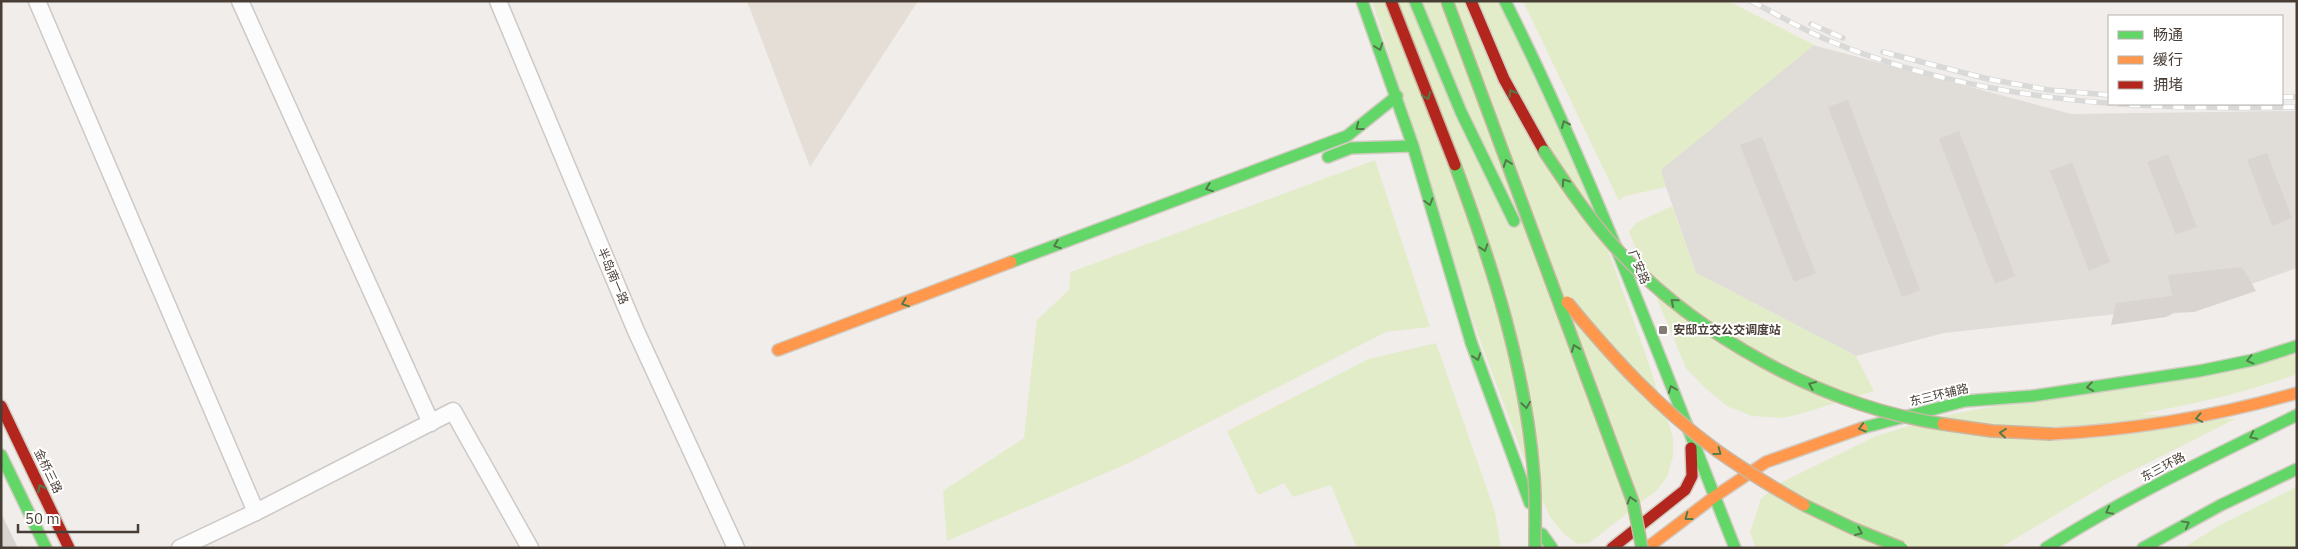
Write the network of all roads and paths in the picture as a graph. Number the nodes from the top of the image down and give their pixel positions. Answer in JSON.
{"nodes":[{"id":1,"x":37,"y":1,"type":"edge"},
{"id":2,"x":240,"y":1,"type":"edge"},
{"id":3,"x":498,"y":1,"type":"edge"},
{"id":4,"x":1362,"y":1,"type":"edge"},
{"id":5,"x":1391,"y":1,"type":"edge"},
{"id":6,"x":1415,"y":1,"type":"edge"},
{"id":7,"x":1447,"y":1,"type":"edge"},
{"id":8,"x":1471,"y":1,"type":"edge"},
{"id":9,"x":1505,"y":1,"type":"edge"},
{"id":10,"x":1397,"y":96,"type":"junction"},
{"id":11,"x":1413,"y":146,"type":"junction"},
{"id":12,"x":1314,"y":162,"type":"dead end"},
{"id":13,"x":2297,"y":346,"type":"edge"},
{"id":14,"x":778,"y":350,"type":"dead end"},
{"id":15,"x":2297,"y":393,"type":"edge"},
{"id":16,"x":1,"y":406,"type":"edge"},
{"id":17,"x":2297,"y":415,"type":"edge"},
{"id":18,"x":431,"y":423,"type":"junction"},
{"id":19,"x":1690,"y":434,"type":"junction"},
{"id":20,"x":1,"y":455,"type":"edge"},
{"id":21,"x":2297,"y":469,"type":"edge"},
{"id":22,"x":1714,"y":497,"type":"junction"},
{"id":23,"x":256,"y":512,"type":"junction"},
{"id":24,"x":1542,"y":534,"type":"junction"},
{"id":25,"x":46,"y":548,"type":"edge"},
{"id":26,"x":70,"y":548,"type":"edge"},
{"id":27,"x":180,"y":548,"type":"edge"},
{"id":28,"x":530,"y":548,"type":"edge"},
{"id":29,"x":736,"y":548,"type":"edge"},
{"id":30,"x":1536,"y":548,"type":"edge"},
{"id":31,"x":1547,"y":548,"type":"edge"},
{"id":32,"x":1552,"y":548,"type":"edge"},
{"id":33,"x":1612,"y":548,"type":"edge"},
{"id":34,"x":1642,"y":548,"type":"edge"},
{"id":35,"x":1647,"y":548,"type":"edge"},
{"id":36,"x":1735,"y":548,"type":"edge"},
{"id":37,"x":1902,"y":548,"type":"edge"},
{"id":38,"x":2046,"y":548,"type":"edge"},
{"id":39,"x":2143,"y":548,"type":"edge"}],
"edges":[{"from":1,"to":23,"type":"street"},
{"from":2,"to":18,"type":"street"},
{"from":3,"to":29,"type":"street","name":"半岛南一路"},
{"from":4,"to":10,"type":"main road","one_way":true},
{"from":5,"to":30,"type":"main road","one_way":true,"bridge":true},
{"from":6,"to":37,"type":"main road","one_way":true,"bridge":true},
{"from":34,"to":7,"type":"main road","one_way":true,"bridge":true},
{"from":15,"to":8,"type":"main road","one_way":true,"bridge":true},
{"from":19,"to":9,"type":"main road","name":"广安路","one_way":true},
{"from":10,"to":11,"type":"main road"},
{"from":10,"to":14,"type":"main road","one_way":true},
{"from":11,"to":12,"type":"main road"},
{"from":11,"to":24,"type":"main road","one_way":true},
{"from":13,"to":22,"type":"main road","name":"东三环辅路","one_way":true},
{"from":26,"to":16,"type":"main road","name":"金桥三路","one_way":true},
{"from":17,"to":38,"type":"main road","name":"东三环路","one_way":true},
{"from":18,"to":23,"type":"street"},
{"from":18,"to":28,"type":"street"},
{"from":19,"to":22,"type":"main road","name":"广安路"},
{"from":19,"to":33,"type":"main road"},
{"from":20,"to":25,"type":"main road"},
{"from":39,"to":21,"type":"main road","one_way":true},
{"from":22,"to":35,"type":"main road","name":"东三环辅路","one_way":true},
{"from":22,"to":36,"type":"main road","name":"广安路"},
{"from":23,"to":27,"type":"street"},
{"from":24,"to":31,"type":"main road"},
{"from":24,"to":32,"type":"main road"}]}
